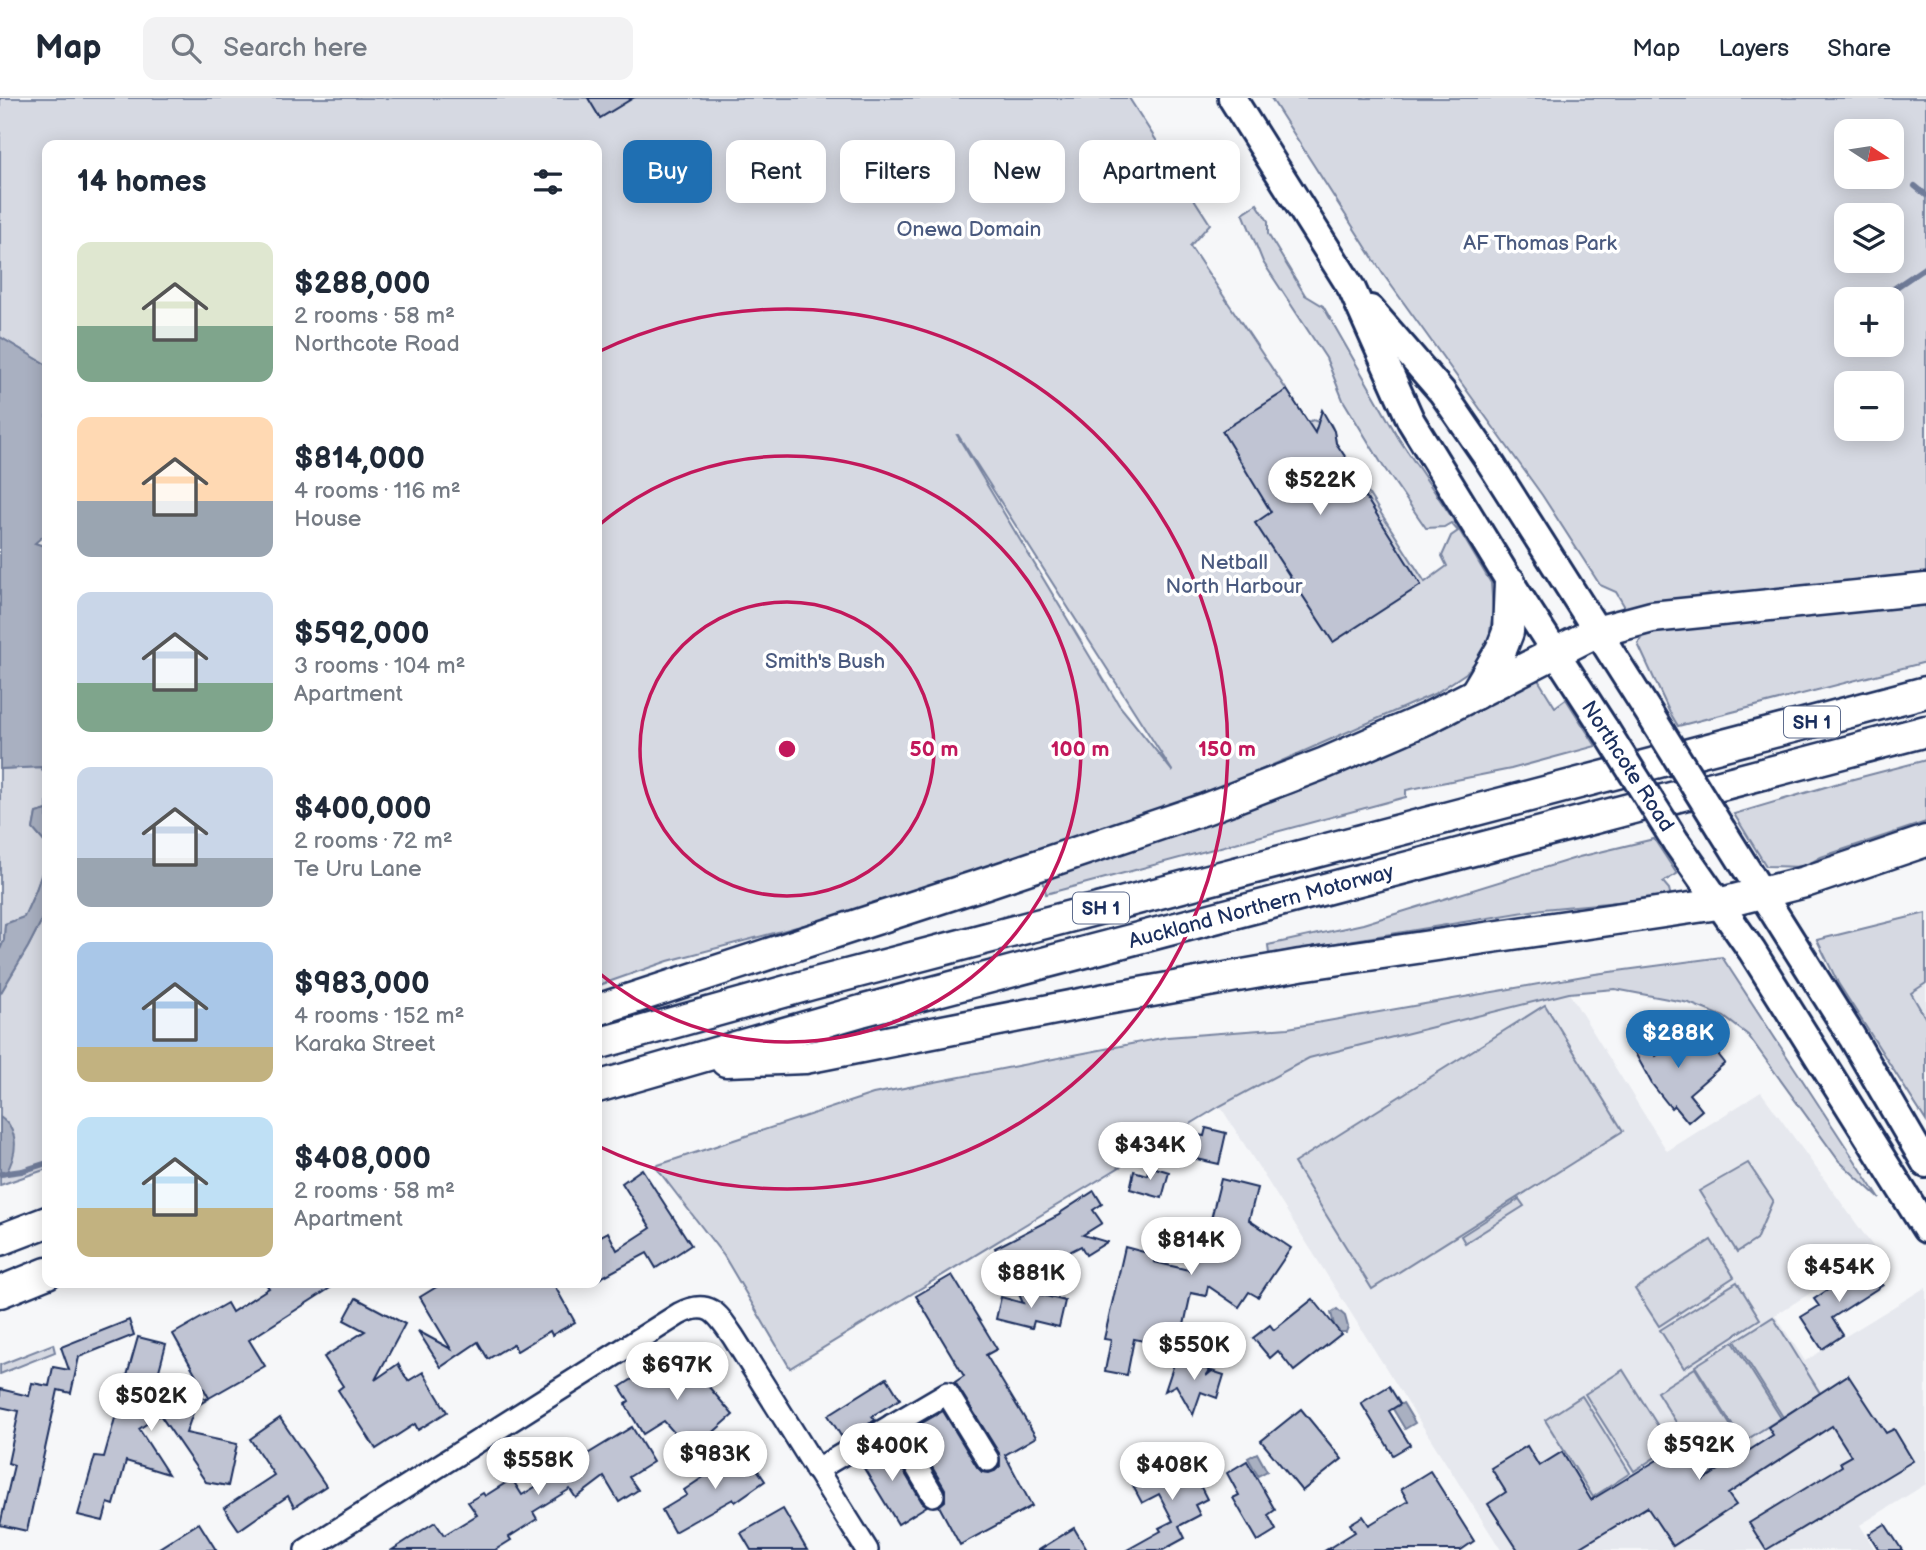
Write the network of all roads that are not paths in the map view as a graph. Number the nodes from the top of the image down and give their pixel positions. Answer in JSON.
{"nodes":[{"id":1,"x":1232,"y":98,"type":"edge"},
{"id":2,"x":1352,"y":289,"type":"junction"},
{"id":3,"x":1510,"y":582,"type":"junction"},
{"id":4,"x":1926,"y":589,"type":"edge"},
{"id":5,"x":1596,"y":632,"type":"junction"},
{"id":6,"x":1556,"y":652,"type":"junction"},
{"id":7,"x":1926,"y":692,"type":"edge"},
{"id":8,"x":1474,"y":694,"type":"junction"},
{"id":9,"x":1926,"y":731,"type":"edge"},
{"id":10,"x":1926,"y":841,"type":"edge"},
{"id":11,"x":1766,"y":901,"type":"junction"},
{"id":12,"x":1723,"y":910,"type":"junction"},
{"id":13,"x":602,"y":1008,"type":"edge"},
{"id":14,"x":602,"y":1043,"type":"edge"},
{"id":15,"x":674,"y":1064,"type":"junction"},
{"id":16,"x":602,"y":1086,"type":"edge"},
{"id":17,"x":1926,"y":1164,"type":"edge"},
{"id":18,"x":42,"y":1224,"type":"edge"},
{"id":19,"x":1926,"y":1229,"type":"edge"},
{"id":20,"x":0,"y":1240,"type":"edge"},
{"id":21,"x":42,"y":1275,"type":"edge"},
{"id":22,"x":0,"y":1292,"type":"edge"},
{"id":23,"x":892,"y":1425,"type":"junction"},
{"id":24,"x":988,"y":1460,"type":"dead end"},
{"id":25,"x":816,"y":1470,"type":"junction"},
{"id":26,"x":933,"y":1495,"type":"dead end"},
{"id":27,"x":306,"y":1550,"type":"edge"},
{"id":28,"x":867,"y":1550,"type":"edge"}],
"edges":[{"from":1,"to":2,"type":"main road","name":"Northcote Road"},
{"from":2,"to":3,"type":"main road","name":"Northcote Road"},
{"from":2,"to":5,"type":"main road","name":"Northcote Road"},
{"from":3,"to":6,"type":"main road","name":"Northcote Road"},
{"from":3,"to":8,"type":"highway"},
{"from":4,"to":5,"type":"highway"},
{"from":5,"to":6,"type":"highway"},
{"from":5,"to":11,"type":"main road","name":"Northcote Road","bridge":true},
{"from":6,"to":8,"type":"highway"},
{"from":6,"to":12,"type":"main road","name":"Northcote Road","bridge":true},
{"from":7,"to":14,"type":"highway","name":"Auckland Northern Motorway","number":"SH 1"},
{"from":8,"to":13,"type":"highway"},
{"from":9,"to":15,"type":"highway","name":"Auckland Northern Motorway","number":"SH 1"},
{"from":10,"to":11,"type":"highway"},
{"from":11,"to":12,"type":"highway"},
{"from":11,"to":17,"type":"main road","name":"Northcote Road"},
{"from":12,"to":15,"type":"highway"},
{"from":12,"to":19,"type":"main road","name":"Northcote Road"},
{"from":15,"to":16,"type":"highway","name":"Auckland Northern Motorway","number":"SH 1"},
{"from":18,"to":20,"type":"highway"},
{"from":21,"to":22,"type":"highway"},
{"from":23,"to":24,"type":"street"},
{"from":23,"to":25,"type":"street"},
{"from":23,"to":26,"type":"street"},
{"from":25,"to":27,"type":"street"},
{"from":25,"to":28,"type":"street"}]}
